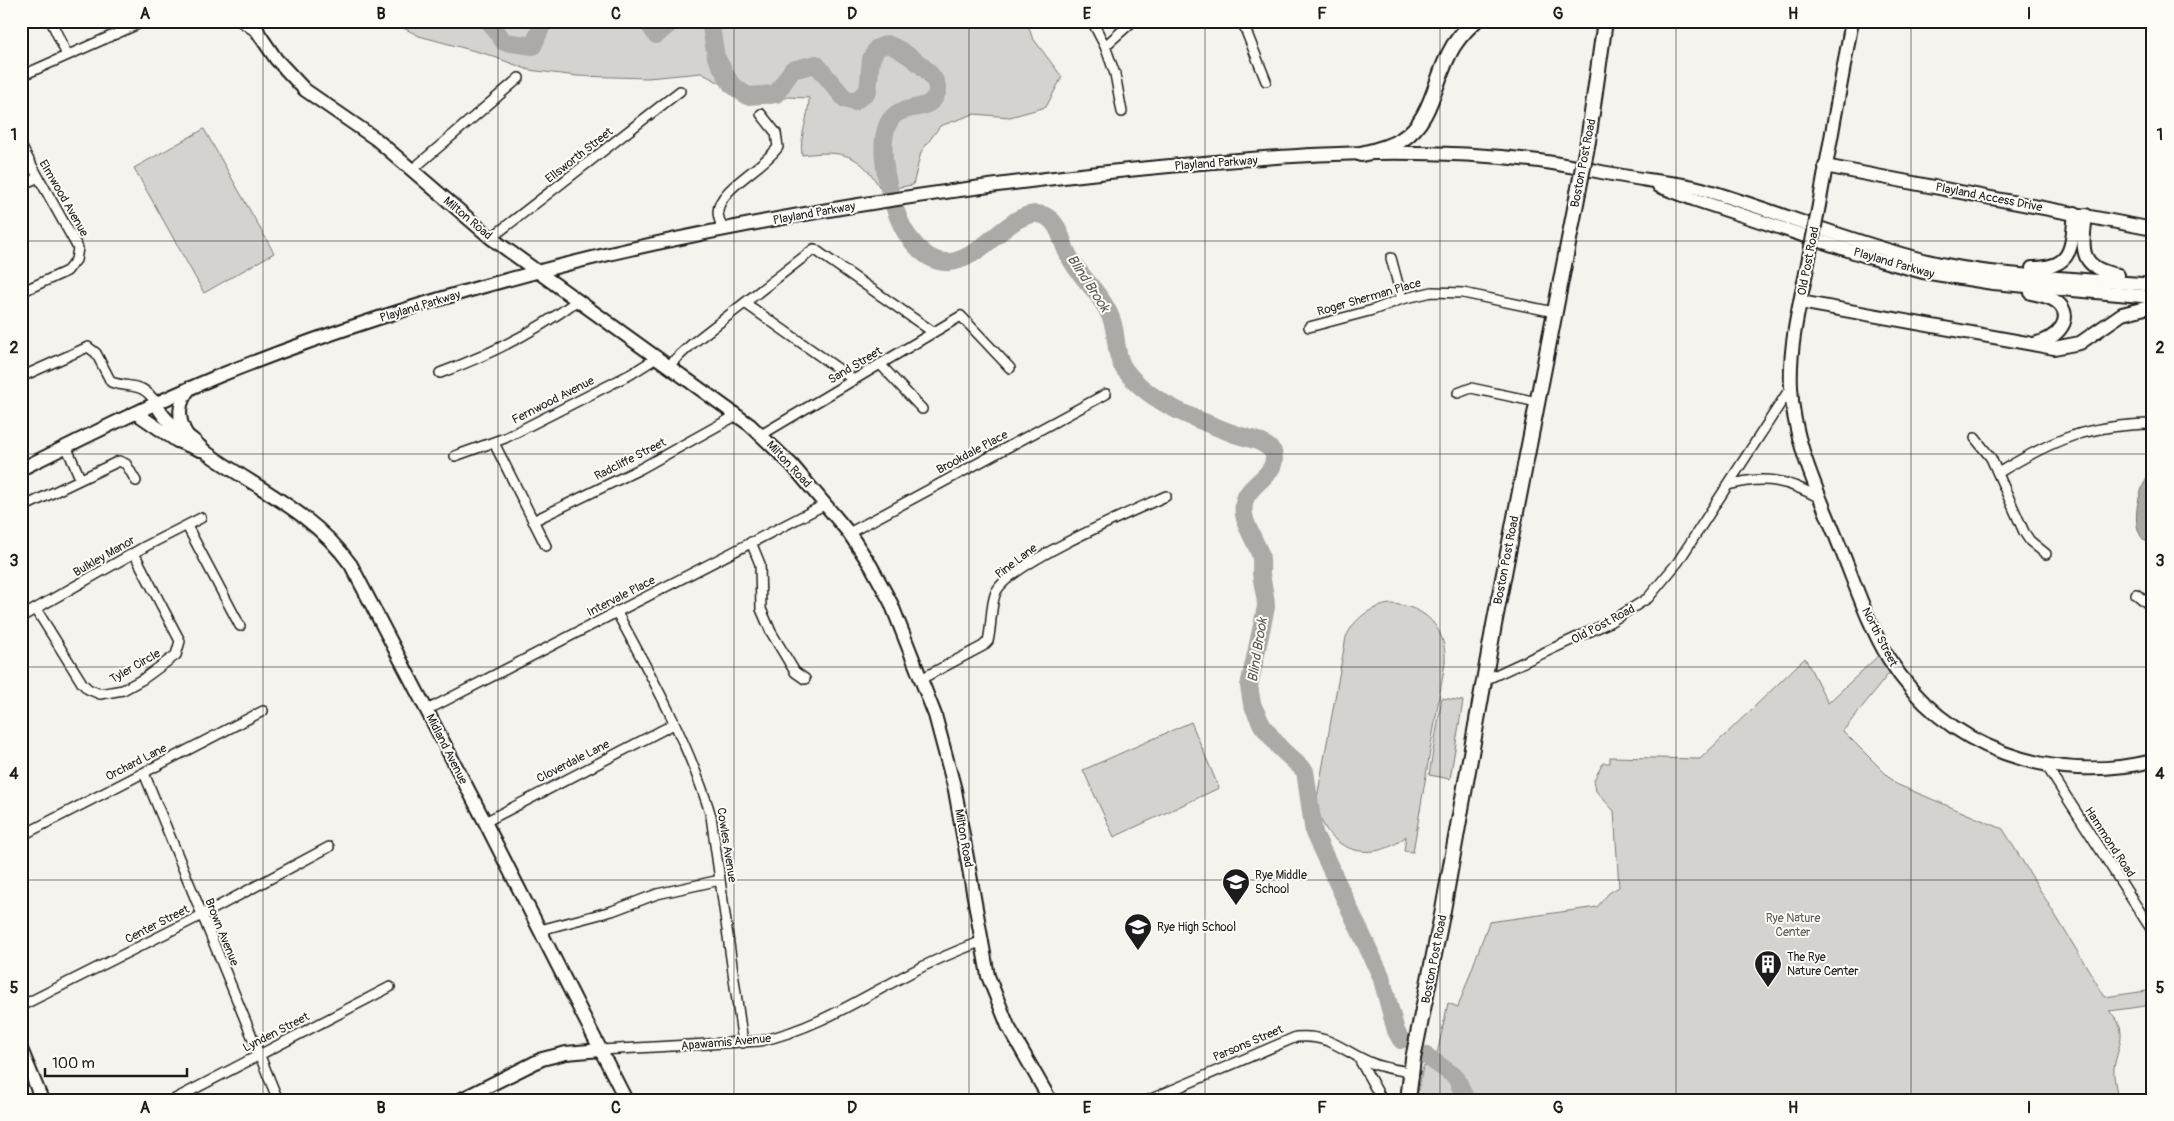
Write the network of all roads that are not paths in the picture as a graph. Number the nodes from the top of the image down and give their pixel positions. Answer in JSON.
{"nodes":[{"id":1,"x":51,"y":21,"type":"edge"},
{"id":2,"x":144,"y":21,"type":"edge"},
{"id":3,"x":240,"y":21,"type":"edge"},
{"id":4,"x":254,"y":21,"type":"edge"},
{"id":5,"x":1092,"y":21,"type":"edge"},
{"id":6,"x":1133,"y":21,"type":"edge"},
{"id":7,"x":1475,"y":21,"type":"edge"},
{"id":8,"x":1605,"y":21,"type":"edge"},
{"id":9,"x":1852,"y":21,"type":"edge"},
{"id":10,"x":1244,"y":22,"type":"edge"},
{"id":11,"x":259,"y":34,"type":"junction"},
{"id":12,"x":1106,"y":46,"type":"junction"},
{"id":13,"x":68,"y":55,"type":"junction"},
{"id":14,"x":21,"y":76,"type":"edge"},
{"id":15,"x":519,"y":78,"type":"dead end"},
{"id":16,"x":1266,"y":81,"type":"dead end"},
{"id":17,"x":680,"y":91,"type":"dead end"},
{"id":18,"x":1122,"y":112,"type":"dead end"},
{"id":19,"x":761,"y":114,"type":"dead end"},
{"id":20,"x":21,"y":146,"type":"edge"},
{"id":21,"x":1361,"y":154,"type":"junction"},
{"id":22,"x":1825,"y":166,"type":"junction"},
{"id":23,"x":412,"y":170,"type":"junction"},
{"id":24,"x":37,"y":178,"type":"junction"},
{"id":25,"x":1646,"y":180,"type":"junction"},
{"id":26,"x":21,"y":185,"type":"edge"},
{"id":27,"x":2081,"y":214,"type":"junction"},
{"id":28,"x":2153,"y":229,"type":"edge"},
{"id":29,"x":724,"y":230,"type":"junction"},
{"id":30,"x":491,"y":238,"type":"junction"},
{"id":31,"x":1391,"y":258,"type":"dead end"},
{"id":32,"x":1959,"y":267,"type":"junction"},
{"id":33,"x":538,"y":272,"type":"junction"},
{"id":34,"x":1974,"y":281,"type":"junction"},
{"id":35,"x":2153,"y":283,"type":"edge"},
{"id":36,"x":21,"y":292,"type":"edge"},
{"id":37,"x":2153,"y":296,"type":"edge"},
{"id":38,"x":1402,"y":298,"type":"junction"},
{"id":39,"x":578,"y":300,"type":"junction"},
{"id":40,"x":1800,"y":302,"type":"junction"},
{"id":41,"x":745,"y":303,"type":"junction"},
{"id":42,"x":2153,"y":306,"type":"edge"},
{"id":43,"x":1554,"y":312,"type":"junction"},
{"id":44,"x":1309,"y":327,"type":"dead end"},
{"id":45,"x":933,"y":332,"type":"junction"},
{"id":46,"x":2030,"y":344,"type":"junction"},
{"id":47,"x":658,"y":357,"type":"junction"},
{"id":48,"x":880,"y":364,"type":"junction"},
{"id":49,"x":670,"y":365,"type":"junction"},
{"id":50,"x":1010,"y":368,"type":"dead end"},
{"id":51,"x":440,"y":373,"type":"dead end"},
{"id":52,"x":21,"y":377,"type":"edge"},
{"id":53,"x":854,"y":380,"type":"junction"},
{"id":54,"x":1791,"y":387,"type":"junction"},
{"id":55,"x":190,"y":388,"type":"junction"},
{"id":56,"x":1458,"y":393,"type":"dead end"},
{"id":57,"x":1106,"y":394,"type":"dead end"},
{"id":58,"x":1537,"y":402,"type":"junction"},
{"id":59,"x":156,"y":403,"type":"junction"},
{"id":60,"x":922,"y":409,"type":"dead end"},
{"id":61,"x":136,"y":413,"type":"junction"},
{"id":62,"x":737,"y":415,"type":"junction"},
{"id":63,"x":2153,"y":424,"type":"edge"},
{"id":64,"x":187,"y":435,"type":"junction"},
{"id":65,"x":761,"y":435,"type":"junction"},
{"id":66,"x":1976,"y":438,"type":"dead end"},
{"id":67,"x":494,"y":443,"type":"junction"},
{"id":68,"x":66,"y":446,"type":"junction"},
{"id":69,"x":205,"y":452,"type":"junction"},
{"id":70,"x":455,"y":456,"type":"dead end"},
{"id":71,"x":21,"y":469,"type":"edge"},
{"id":72,"x":1998,"y":473,"type":"junction"},
{"id":73,"x":80,"y":478,"type":"junction"},
{"id":74,"x":136,"y":481,"type":"dead end"},
{"id":75,"x":1728,"y":485,"type":"junction"},
{"id":76,"x":1166,"y":496,"type":"dead end"},
{"id":77,"x":1820,"y":498,"type":"junction"},
{"id":78,"x":826,"y":504,"type":"junction"},
{"id":79,"x":21,"y":508,"type":"edge"},
{"id":80,"x":201,"y":518,"type":"dead end"},
{"id":81,"x":533,"y":521,"type":"junction"},
{"id":82,"x":187,"y":526,"type":"junction"},
{"id":83,"x":849,"y":533,"type":"junction"},
{"id":84,"x":751,"y":542,"type":"junction"},
{"id":85,"x":546,"y":546,"type":"dead end"},
{"id":86,"x":134,"y":553,"type":"junction"},
{"id":87,"x":2046,"y":554,"type":"dead end"},
{"id":88,"x":2136,"y":594,"type":"dead end"},
{"id":89,"x":2153,"y":608,"type":"edge"},
{"id":90,"x":36,"y":609,"type":"junction"},
{"id":91,"x":616,"y":611,"type":"junction"},
{"id":92,"x":21,"y":617,"type":"edge"},
{"id":93,"x":240,"y":626,"type":"dead end"},
{"id":94,"x":805,"y":678,"type":"dead end"},
{"id":95,"x":921,"y":679,"type":"junction"},
{"id":96,"x":1485,"y":680,"type":"junction"},
{"id":97,"x":263,"y":710,"type":"dead end"},
{"id":98,"x":427,"y":710,"type":"junction"},
{"id":99,"x":674,"y":724,"type":"junction"},
{"id":100,"x":2153,"y":761,"type":"edge"},
{"id":101,"x":2046,"y":766,"type":"junction"},
{"id":102,"x":144,"y":773,"type":"junction"},
{"id":103,"x":485,"y":822,"type":"junction"},
{"id":104,"x":21,"y":836,"type":"edge"},
{"id":105,"x":329,"y":847,"type":"dead end"},
{"id":106,"x":720,"y":880,"type":"junction"},
{"id":107,"x":202,"y":915,"type":"junction"},
{"id":108,"x":540,"y":930,"type":"junction"},
{"id":109,"x":2153,"y":932,"type":"edge"},
{"id":110,"x":980,"y":942,"type":"junction"},
{"id":111,"x":390,"y":987,"type":"dead end"},
{"id":112,"x":21,"y":1006,"type":"edge"},
{"id":113,"x":743,"y":1043,"type":"junction"},
{"id":114,"x":21,"y":1050,"type":"edge"},
{"id":115,"x":601,"y":1050,"type":"junction"},
{"id":116,"x":260,"y":1055,"type":"junction"},
{"id":117,"x":1358,"y":1056,"type":"junction"},
{"id":118,"x":1411,"y":1072,"type":"junction"},
{"id":119,"x":42,"y":1100,"type":"edge"},
{"id":120,"x":173,"y":1100,"type":"edge"},
{"id":121,"x":278,"y":1100,"type":"edge"},
{"id":122,"x":460,"y":1100,"type":"edge"},
{"id":123,"x":626,"y":1100,"type":"edge"},
{"id":124,"x":1050,"y":1100,"type":"edge"},
{"id":125,"x":1149,"y":1100,"type":"edge"},
{"id":126,"x":1382,"y":1100,"type":"edge"},
{"id":127,"x":1408,"y":1100,"type":"edge"}],
"edges":[{"from":1,"to":13,"type":"street"},
{"from":2,"to":13,"type":"street"},
{"from":3,"to":11,"type":"street"},
{"from":4,"to":11,"type":"street","name":"Milton Road"},
{"from":5,"to":12,"type":"street"},
{"from":6,"to":12,"type":"street"},
{"from":7,"to":21,"type":"main road"},
{"from":8,"to":43,"type":"main road","name":"Boston Post Road","bridge":true},
{"from":9,"to":22,"type":"street","name":"Old Post Road"},
{"from":10,"to":16,"type":"street"},
{"from":11,"to":23,"type":"street","name":"Milton Road"},
{"from":12,"to":18,"type":"street"},
{"from":13,"to":14,"type":"street"},
{"from":15,"to":23,"type":"street"},
{"from":17,"to":30,"type":"street","name":"Ellsworth Street"},
{"from":19,"to":29,"type":"street"},
{"from":20,"to":24,"type":"street","name":"Elmwood Avenue"},
{"from":21,"to":25,"type":"street","name":"Playland Parkway"},
{"from":21,"to":29,"type":"street","name":"Playland Parkway"},
{"from":22,"to":27,"type":"street","name":"Playland Access Drive"},
{"from":22,"to":40,"type":"street","name":"Old Post Road","bridge":true},
{"from":23,"to":30,"type":"street","name":"Milton Road"},
{"from":24,"to":26,"type":"street"},
{"from":24,"to":36,"type":"street","name":"Elmwood Avenue"},
{"from":25,"to":32,"type":"street","name":"Playland Parkway"},
{"from":25,"to":34,"type":"street","name":"Playland Parkway"},
{"from":27,"to":28,"type":"street","name":"Playland Access Drive"},
{"from":27,"to":32,"type":"street"},
{"from":27,"to":35,"type":"street"},
{"from":29,"to":33,"type":"street","name":"Playland Parkway"},
{"from":30,"to":33,"type":"street","name":"Milton Road"},
{"from":31,"to":38,"type":"street"},
{"from":32,"to":35,"type":"street","name":"Playland Parkway"},
{"from":33,"to":39,"type":"street","name":"Milton Road"},
{"from":33,"to":55,"type":"street","name":"Playland Parkway"},
{"from":34,"to":37,"type":"street","name":"Playland Parkway"},
{"from":34,"to":46,"type":"street"},
{"from":38,"to":43,"type":"street","name":"Roger Sherman Place"},
{"from":38,"to":44,"type":"street","name":"Roger Sherman Place"},
{"from":39,"to":47,"type":"street","name":"Milton Road"},
{"from":39,"to":51,"type":"street"},
{"from":40,"to":46,"type":"street"},
{"from":40,"to":54,"type":"street","name":"Old Post Road"},
{"from":41,"to":45,"type":"street"},
{"from":41,"to":49,"type":"street"},
{"from":41,"to":53,"type":"street"},
{"from":42,"to":46,"type":"street"},
{"from":43,"to":58,"type":"main road","name":"Boston Post Road"},
{"from":45,"to":48,"type":"street","name":"Sand Street"},
{"from":45,"to":50,"type":"street","name":"Sand Street"},
{"from":47,"to":49,"type":"street","name":"Milton Road"},
{"from":47,"to":67,"type":"street","name":"Fernwood Avenue"},
{"from":48,"to":53,"type":"street","name":"Sand Street"},
{"from":48,"to":60,"type":"street"},
{"from":49,"to":62,"type":"street","name":"Milton Road"},
{"from":52,"to":59,"type":"street"},
{"from":53,"to":65,"type":"street","name":"Sand Street"},
{"from":54,"to":75,"type":"street","name":"Old Post Road"},
{"from":54,"to":77,"type":"street","name":"North Street"},
{"from":55,"to":59,"type":"street","name":"Playland Parkway"},
{"from":55,"to":64,"type":"street"},
{"from":56,"to":58,"type":"street"},
{"from":57,"to":83,"type":"street","name":"Brookdale Place"},
{"from":58,"to":96,"type":"main road","name":"Boston Post Road"},
{"from":59,"to":61,"type":"street","name":"Playland Parkway"},
{"from":59,"to":64,"type":"street","name":"Midland Avenue"},
{"from":61,"to":68,"type":"street","name":"Playland Parkway"},
{"from":61,"to":69,"type":"street","name":"Midland Avenue"},
{"from":62,"to":65,"type":"street","name":"Milton Road"},
{"from":62,"to":81,"type":"street","name":"Radcliffe Street"},
{"from":63,"to":72,"type":"street"},
{"from":64,"to":69,"type":"street","name":"Midland Avenue"},
{"from":65,"to":78,"type":"street","name":"Milton Road"},
{"from":66,"to":72,"type":"street"},
{"from":67,"to":70,"type":"street","name":"Fernwood Avenue"},
{"from":67,"to":81,"type":"street"},
{"from":68,"to":71,"type":"street","name":"Playland Parkway"},
{"from":68,"to":73,"type":"street"},
{"from":69,"to":98,"type":"street","name":"Midland Avenue"},
{"from":72,"to":87,"type":"street"},
{"from":73,"to":74,"type":"street"},
{"from":73,"to":79,"type":"street"},
{"from":75,"to":77,"type":"street"},
{"from":75,"to":96,"type":"street","name":"Old Post Road"},
{"from":76,"to":95,"type":"street","name":"Pine Lane"},
{"from":77,"to":101,"type":"street","name":"North Street"},
{"from":78,"to":83,"type":"street","name":"Milton Road"},
{"from":78,"to":84,"type":"street","name":"Intervale Place"},
{"from":80,"to":82,"type":"street","name":"Bulkley Manor"},
{"from":81,"to":85,"type":"street"},
{"from":82,"to":86,"type":"street","name":"Bulkley Manor"},
{"from":82,"to":93,"type":"street"},
{"from":83,"to":95,"type":"street","name":"Milton Road"},
{"from":84,"to":91,"type":"street","name":"Intervale Place"},
{"from":84,"to":94,"type":"street"},
{"from":86,"to":90,"type":"street","name":"Bulkley Manor"},
{"from":86,"to":90,"type":"street","name":"Tyler Circle"},
{"from":88,"to":89,"type":"street"},
{"from":90,"to":92,"type":"street","name":"Bulkley Manor"},
{"from":91,"to":98,"type":"street","name":"Intervale Place"},
{"from":91,"to":99,"type":"street","name":"Cowles Avenue"},
{"from":95,"to":110,"type":"street","name":"Milton Road"},
{"from":96,"to":118,"type":"main road","name":"Boston Post Road"},
{"from":97,"to":102,"type":"street","name":"Orchard Lane"},
{"from":98,"to":103,"type":"street","name":"Midland Avenue"},
{"from":99,"to":103,"type":"street","name":"Cloverdale Lane"},
{"from":99,"to":106,"type":"street","name":"Cowles Avenue"},
{"from":100,"to":101,"type":"street","name":"North Street"},
{"from":101,"to":109,"type":"street","name":"Hammond Road"},
{"from":102,"to":104,"type":"street","name":"Orchard Lane"},
{"from":102,"to":107,"type":"street","name":"Brown Avenue"},
{"from":103,"to":108,"type":"street","name":"Midland Avenue"},
{"from":105,"to":107,"type":"street","name":"Center Street"},
{"from":106,"to":108,"type":"street"},
{"from":106,"to":113,"type":"street","name":"Cowles Avenue"},
{"from":107,"to":112,"type":"street","name":"Center Street"},
{"from":107,"to":116,"type":"street","name":"Brown Avenue"},
{"from":108,"to":115,"type":"street","name":"Midland Avenue"},
{"from":110,"to":113,"type":"street","name":"Apawamis Avenue"},
{"from":110,"to":124,"type":"street","name":"Milton Road"},
{"from":111,"to":116,"type":"street","name":"Lynden Street"},
{"from":113,"to":115,"type":"street","name":"Apawamis Avenue"},
{"from":114,"to":119,"type":"street"},
{"from":115,"to":122,"type":"street","name":"Apawamis Avenue"},
{"from":115,"to":123,"type":"street","name":"Midland Avenue"},
{"from":116,"to":120,"type":"street","name":"Lynden Street"},
{"from":116,"to":121,"type":"street","name":"Brown Avenue"},
{"from":117,"to":118,"type":"street","name":"Parsons Street"},
{"from":117,"to":125,"type":"street","name":"Parsons Street"},
{"from":117,"to":126,"type":"street"},
{"from":118,"to":127,"type":"main road","name":"Boston Post Road"}]}
